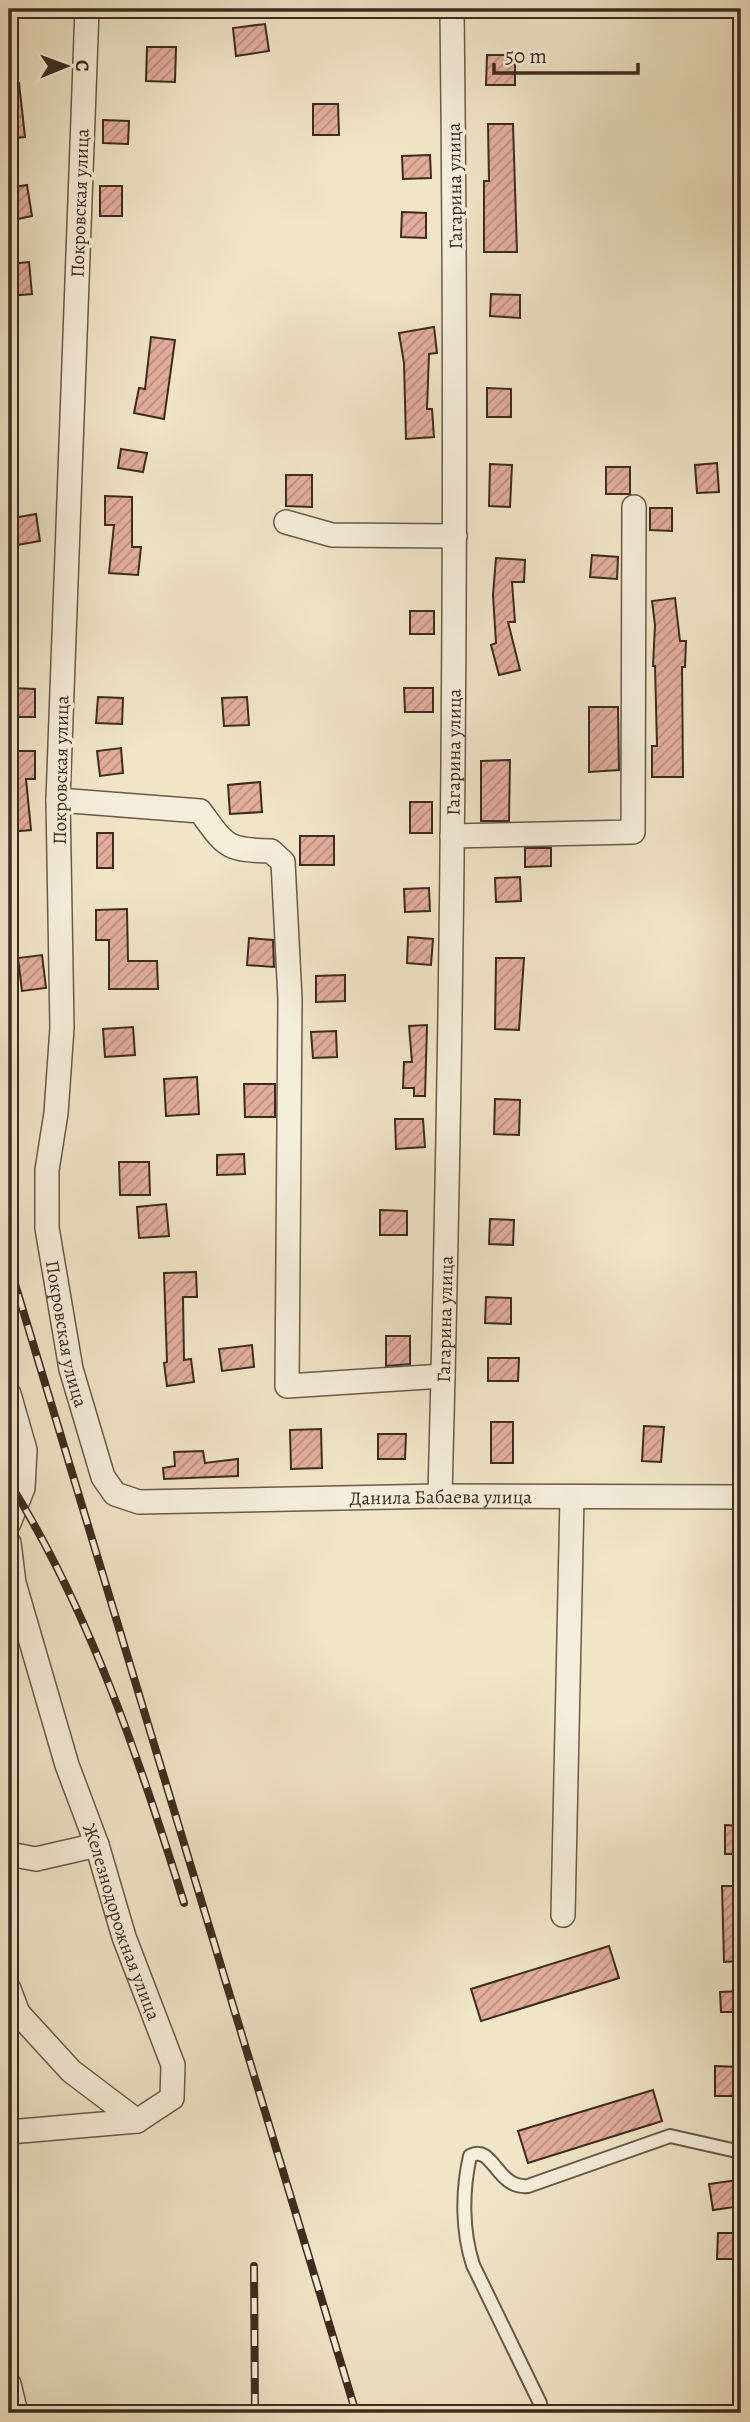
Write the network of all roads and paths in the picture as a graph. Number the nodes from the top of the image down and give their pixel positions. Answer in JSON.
{"nodes":[{"id":1,"x":86,"y":9,"type":"edge"},
{"id":2,"x":452,"y":9,"type":"edge"},
{"id":3,"x":635,"y":507,"type":"dead end"},
{"id":4,"x":286,"y":522,"type":"dead end"},
{"id":5,"x":455,"y":536,"type":"junction"},
{"id":6,"x":58,"y":800,"type":"junction"},
{"id":7,"x":452,"y":836,"type":"junction"},
{"id":8,"x":443,"y":1376,"type":"junction"},
{"id":9,"x":9,"y":1394,"type":"edge"},
{"id":10,"x":440,"y":1496,"type":"junction"},
{"id":11,"x":741,"y":1497,"type":"edge"},
{"id":12,"x":572,"y":1498,"type":"junction"},
{"id":13,"x":139,"y":1502,"type":"joint"},
{"id":14,"x":9,"y":1523,"type":"edge"},
{"id":15,"x":9,"y":1543,"type":"edge"},
{"id":16,"x":97,"y":1845,"type":"junction"},
{"id":17,"x":9,"y":1854,"type":"edge"},
{"id":18,"x":563,"y":1914,"type":"dead end"},
{"id":19,"x":9,"y":1989,"type":"edge"},
{"id":20,"x":137,"y":2121,"type":"junction"},
{"id":21,"x":9,"y":2132,"type":"edge"},
{"id":22,"x":741,"y":2152,"type":"edge"},
{"id":23,"x":9,"y":2384,"type":"edge"},
{"id":24,"x":16,"y":2413,"type":"edge"},
{"id":25,"x":541,"y":2413,"type":"edge"}],
"edges":[{"from":1,"to":6,"type":"street","name":"Покровская улица"},
{"from":2,"to":5,"type":"street","name":"Гагарина улица"},
{"from":3,"to":7,"type":"street"},
{"from":4,"to":5,"type":"street"},
{"from":5,"to":7,"type":"street","name":"Гагарина улица"},
{"from":6,"to":8,"type":"street"},
{"from":6,"to":13,"type":"street","name":"Покровская улица"},
{"from":7,"to":8,"type":"street","name":"Гагарина улица"},
{"from":8,"to":10,"type":"street","name":"Гагарина улица"},
{"from":9,"to":14,"type":"street"},
{"from":10,"to":12,"type":"street","name":"Данила Бабаева улица"},
{"from":10,"to":13,"type":"street","name":"Данила Бабаева улица"},
{"from":11,"to":12,"type":"street","name":"Данила Бабаева улица"},
{"from":12,"to":18,"type":"street"},
{"from":15,"to":16,"type":"street","name":"Железнодорожная улица"},
{"from":16,"to":17,"type":"street"},
{"from":16,"to":20,"type":"street","name":"Железнодорожная улица"},
{"from":19,"to":20,"type":"street"},
{"from":20,"to":21,"type":"street","name":"Железнодорожная улица"},
{"from":22,"to":25,"type":"lane"},
{"from":23,"to":24,"type":"street"}]}
